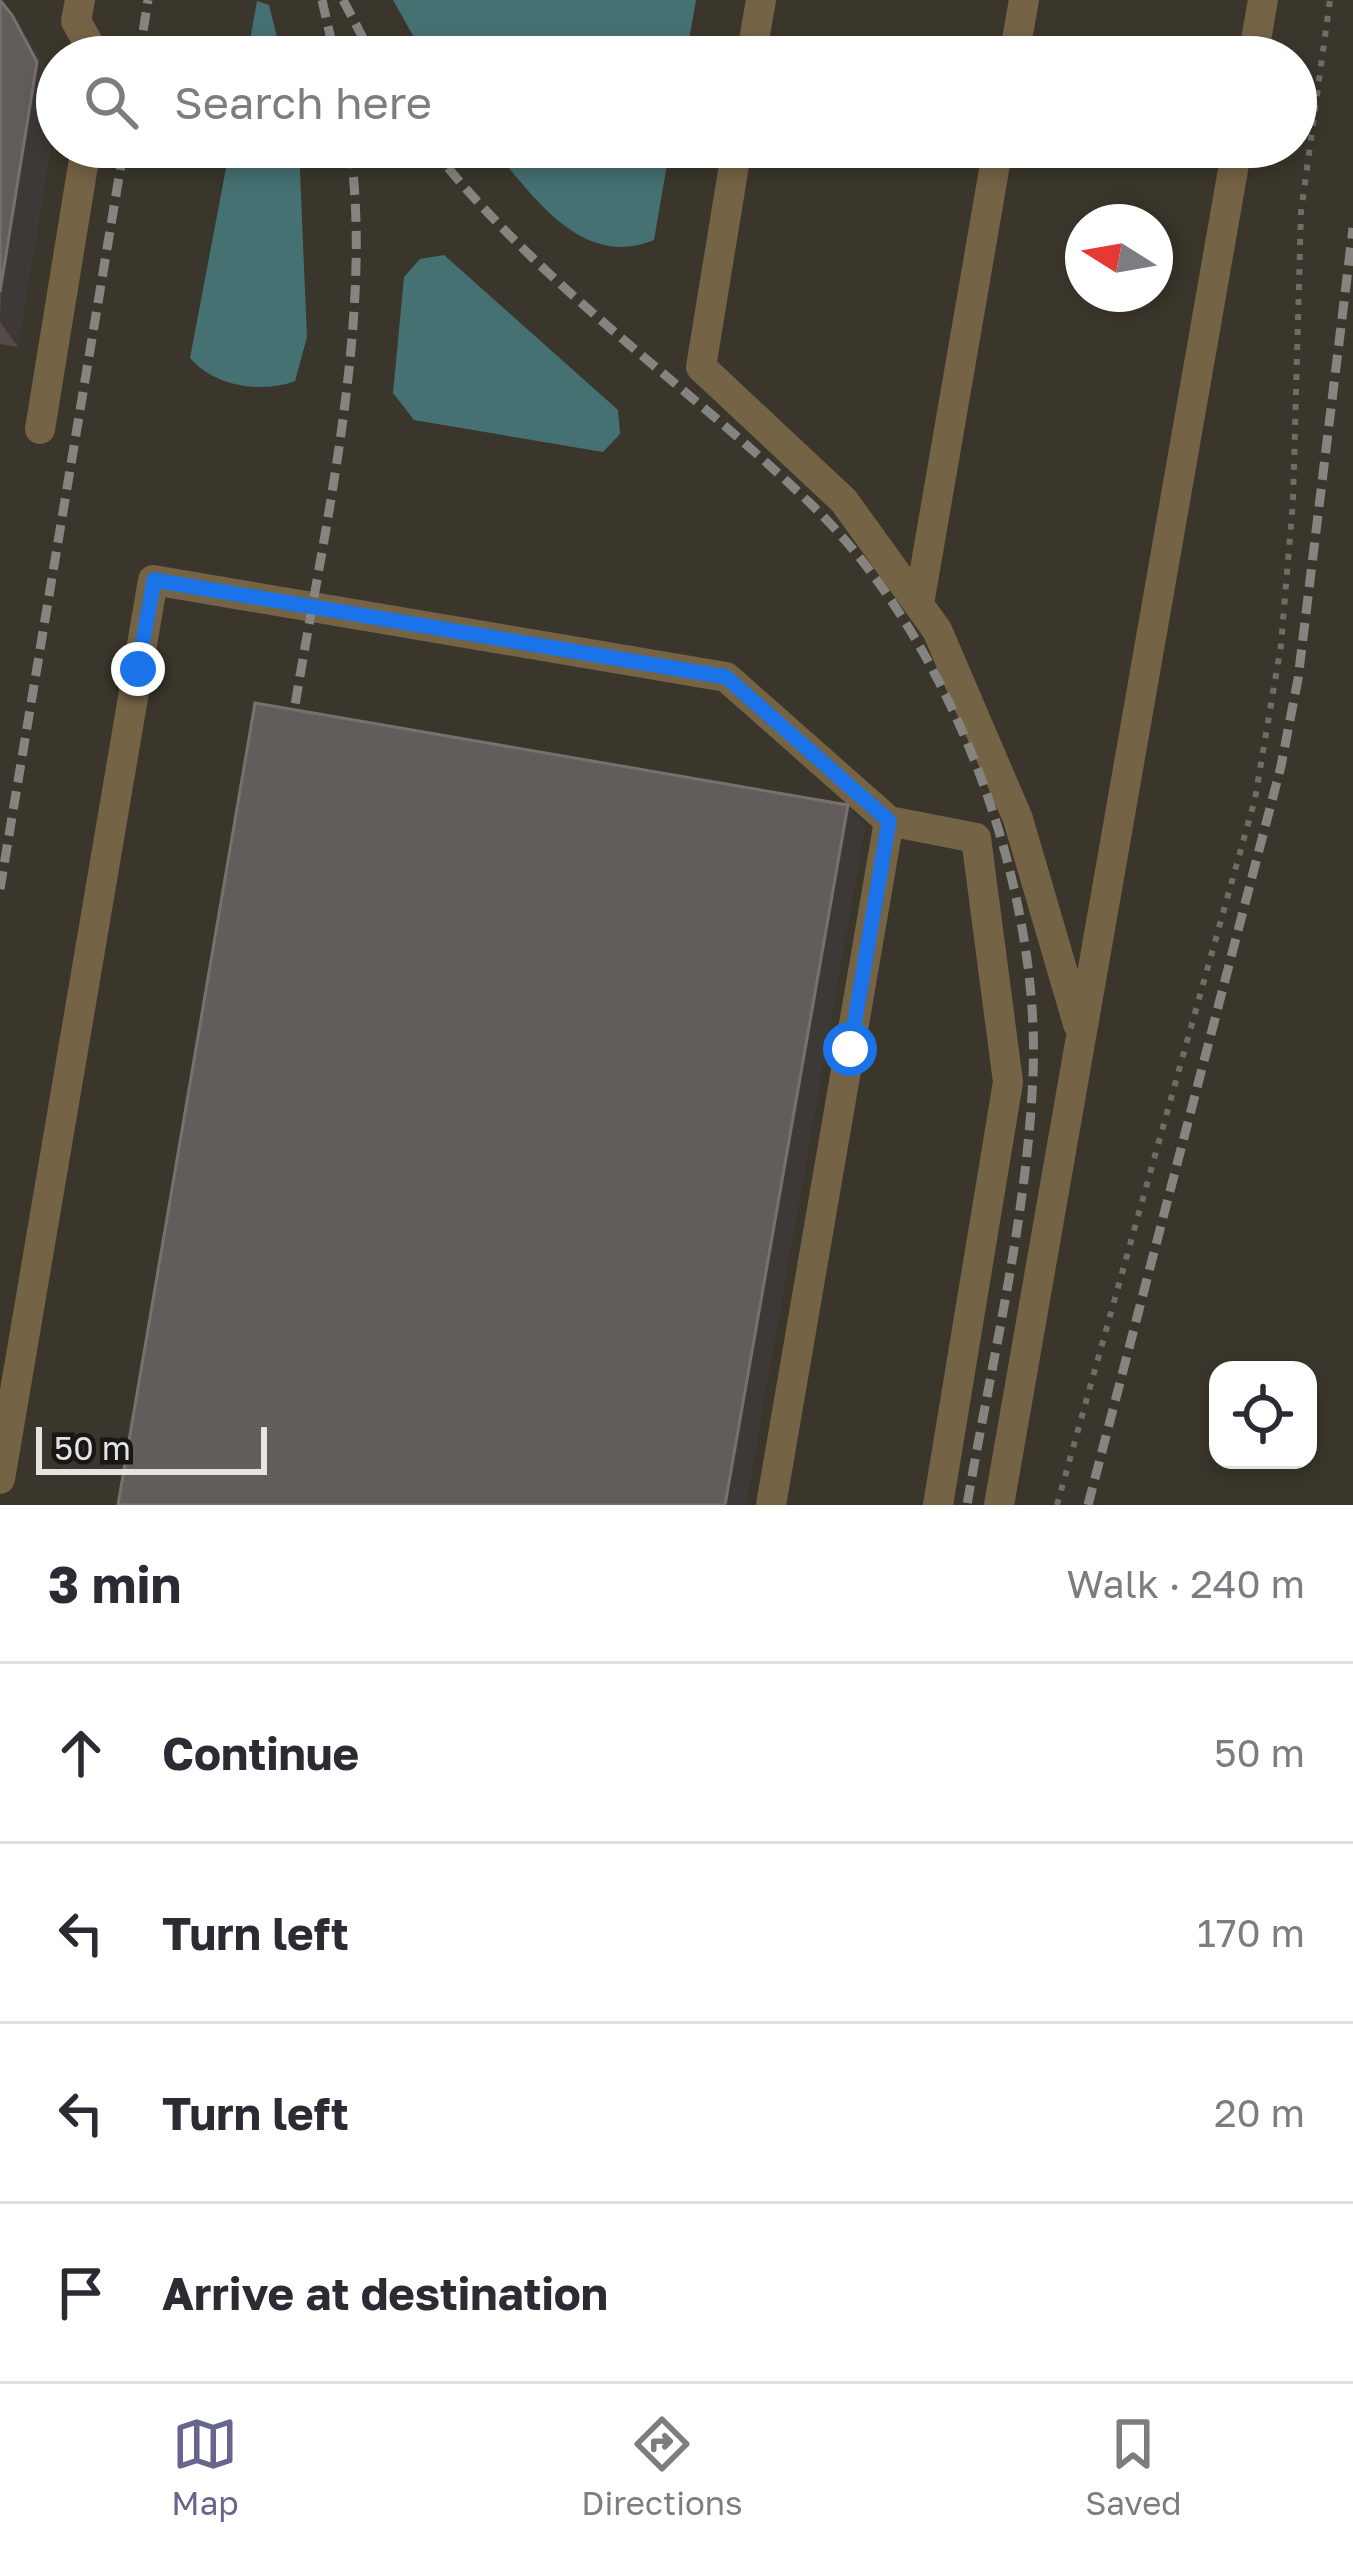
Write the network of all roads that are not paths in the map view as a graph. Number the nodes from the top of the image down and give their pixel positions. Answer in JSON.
{"nodes":[{"id":1,"x":106,"y":0,"type":"edge"},
{"id":2,"x":761,"y":0,"type":"edge"},
{"id":3,"x":1024,"y":0,"type":"edge"},
{"id":4,"x":1263,"y":0,"type":"edge"},
{"id":5,"x":72,"y":7,"type":"edge"},
{"id":6,"x":85,"y":36,"type":"edge"},
{"id":7,"x":755,"y":36,"type":"edge"},
{"id":8,"x":1018,"y":36,"type":"edge"},
{"id":9,"x":1257,"y":36,"type":"edge"},
{"id":10,"x":83,"y":168,"type":"edge"},
{"id":11,"x":733,"y":168,"type":"edge"},
{"id":12,"x":994,"y":168,"type":"edge"},
{"id":13,"x":1233,"y":168,"type":"edge"},
{"id":14,"x":40,"y":429,"type":"dead end"},
{"id":15,"x":919,"y":604,"type":"junction"},
{"id":16,"x":889,"y":821,"type":"junction"},
{"id":17,"x":1081,"y":1035,"type":"junction"},
{"id":18,"x":0,"y":1479,"type":"edge"},
{"id":19,"x":771,"y":1505,"type":"edge"},
{"id":20,"x":938,"y":1505,"type":"edge"},
{"id":21,"x":999,"y":1505,"type":"edge"}],
"edges":[{"from":1,"to":5,"type":"lane"},
{"from":2,"to":7,"type":"lane"},
{"from":3,"to":8,"type":"lane"},
{"from":4,"to":9,"type":"lane"},
{"from":5,"to":6,"type":"lane"},
{"from":10,"to":14,"type":"lane"},
{"from":11,"to":15,"type":"lane"},
{"from":12,"to":15,"type":"lane"},
{"from":13,"to":17,"type":"lane"},
{"from":15,"to":17,"type":"lane"},
{"from":16,"to":18,"type":"lane"},
{"from":16,"to":19,"type":"lane"},
{"from":16,"to":20,"type":"lane"},
{"from":17,"to":21,"type":"lane"}]}
